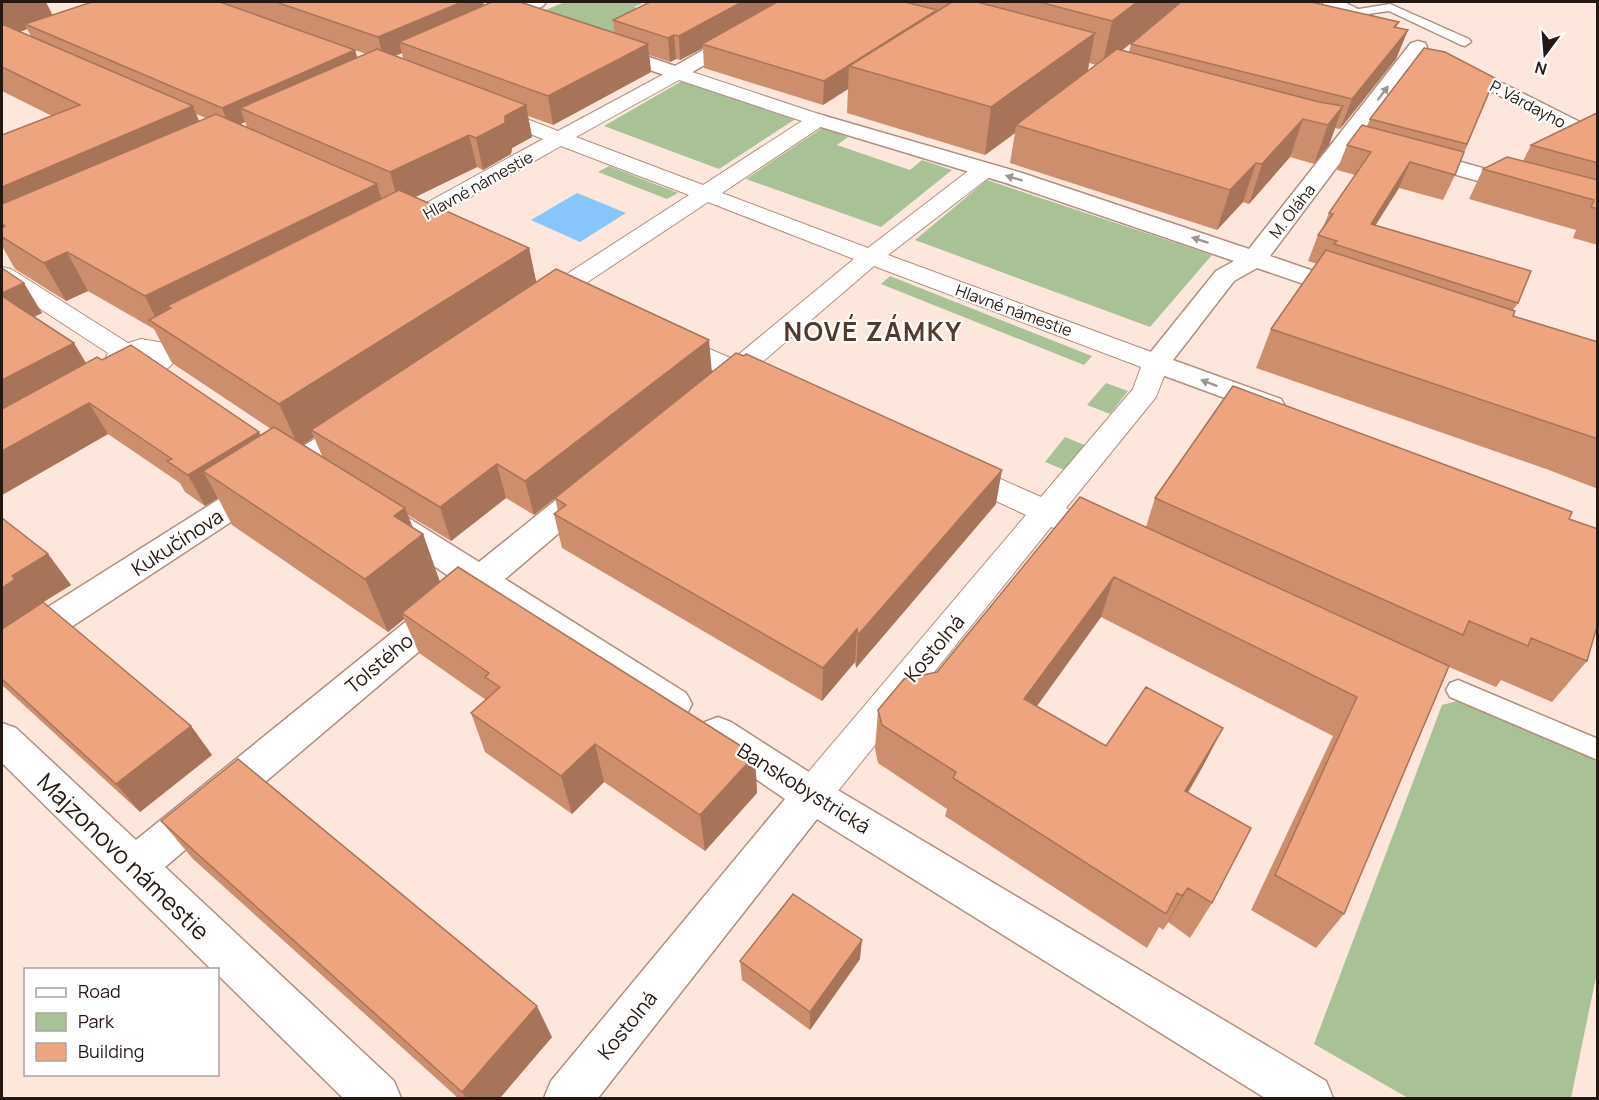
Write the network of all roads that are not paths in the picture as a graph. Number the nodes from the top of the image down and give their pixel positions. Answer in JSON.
{"nodes":[{"id":1,"x":537,"y":2,"type":"edge"},
{"id":2,"x":799,"y":2,"type":"edge"},
{"id":3,"x":1331,"y":2,"type":"edge"},
{"id":4,"x":481,"y":5,"type":"edge"},
{"id":5,"x":1353,"y":13,"type":"junction"},
{"id":6,"x":508,"y":15,"type":"junction"},
{"id":7,"x":531,"y":22,"type":"edge"},
{"id":8,"x":468,"y":33,"type":"edge"},
{"id":9,"x":587,"y":42,"type":"edge"},
{"id":10,"x":1465,"y":42,"type":"dead end"},
{"id":11,"x":1418,"y":47,"type":"junction"},
{"id":12,"x":677,"y":73,"type":"junction"},
{"id":13,"x":472,"y":105,"type":"edge"},
{"id":14,"x":837,"y":107,"type":"dead end"},
{"id":15,"x":818,"y":120,"type":"junction"},
{"id":16,"x":1322,"y":135,"type":"edge"},
{"id":17,"x":561,"y":139,"type":"junction"},
{"id":18,"x":1598,"y":140,"type":"edge"},
{"id":19,"x":1369,"y":145,"type":"junction"},
{"id":20,"x":994,"y":163,"type":"junction"},
{"id":21,"x":704,"y":193,"type":"junction"},
{"id":22,"x":1598,"y":207,"type":"edge"},
{"id":23,"x":401,"y":216,"type":"junction"},
{"id":24,"x":443,"y":235,"type":"edge"},
{"id":25,"x":381,"y":237,"type":"edge"},
{"id":26,"x":871,"y":257,"type":"junction"},
{"id":27,"x":1254,"y":260,"type":"junction"},
{"id":28,"x":2,"y":274,"type":"edge"},
{"id":29,"x":1376,"y":300,"type":"edge"},
{"id":30,"x":592,"y":303,"type":"edge"},
{"id":31,"x":654,"y":332,"type":"edge"},
{"id":32,"x":169,"y":359,"type":"edge"},
{"id":33,"x":1156,"y":363,"type":"junction"},
{"id":34,"x":736,"y":370,"type":"junction"},
{"id":35,"x":777,"y":390,"type":"edge"},
{"id":36,"x":709,"y":393,"type":"edge"},
{"id":37,"x":377,"y":412,"type":"edge"},
{"id":38,"x":1300,"y":417,"type":"edge"},
{"id":39,"x":286,"y":455,"type":"junction"},
{"id":40,"x":939,"y":463,"type":"edge"},
{"id":41,"x":618,"y":467,"type":"edge"},
{"id":42,"x":329,"y":483,"type":"edge"},
{"id":43,"x":360,"y":502,"type":"edge"},
{"id":44,"x":1047,"y":512,"type":"junction"},
{"id":45,"x":1090,"y":532,"type":"edge"},
{"id":46,"x":481,"y":578,"type":"junction"},
{"id":47,"x":2,"y":654,"type":"edge"},
{"id":48,"x":1439,"y":691,"type":"edge"},
{"id":49,"x":2,"y":739,"type":"edge"},
{"id":50,"x":1598,"y":750,"type":"edge"},
{"id":51,"x":812,"y":795,"type":"junction"},
{"id":52,"x":135,"y":866,"type":"junction"},
{"id":53,"x":377,"y":1098,"type":"edge"},
{"id":54,"x":568,"y":1098,"type":"edge"},
{"id":55,"x":1309,"y":1098,"type":"edge"}],
"edges":[{"from":1,"to":6,"type":"street"},
{"from":2,"to":12,"type":"street"},
{"from":3,"to":5,"type":"street","name":"P. Várdayho"},
{"from":4,"to":6,"type":"street"},
{"from":5,"to":10,"type":"lane"},
{"from":5,"to":11,"type":"street","name":"P. Várdayho"},
{"from":6,"to":7,"type":"street"},
{"from":6,"to":8,"type":"street"},
{"from":9,"to":12,"type":"street"},
{"from":11,"to":18,"type":"street","name":"P. Várdayho"},
{"from":19,"to":11,"type":"street","name":"M. Oláha","one_way":true},
{"from":12,"to":15,"type":"street"},
{"from":12,"to":17,"type":"street","name":"Hlavné námestie"},
{"from":13,"to":17,"type":"street"},
{"from":14,"to":15,"type":"street"},
{"from":15,"to":20,"type":"street"},
{"from":15,"to":21,"type":"street"},
{"from":16,"to":19,"type":"street"},
{"from":17,"to":21,"type":"street","name":"Hlavné námestie"},
{"from":17,"to":23,"type":"street","name":"Hlavné námestie"},
{"from":19,"to":22,"type":"street"},
{"from":19,"to":27,"type":"street","name":"M. Oláha"},
{"from":20,"to":26,"type":"street"},
{"from":27,"to":20,"type":"street","one_way":true},
{"from":21,"to":26,"type":"street","name":"Hlavné námestie"},
{"from":21,"to":30,"type":"street"},
{"from":23,"to":24,"type":"street","name":"Hlavné námestie"},
{"from":23,"to":25,"type":"street"},
{"from":26,"to":33,"type":"street","name":"Hlavné námestie"},
{"from":26,"to":34,"type":"street"},
{"from":27,"to":29,"type":"street"},
{"from":27,"to":33,"type":"street","name":"M. Oláha"},
{"from":28,"to":32,"type":"street"},
{"from":31,"to":34,"type":"street"},
{"from":38,"to":33,"type":"street","one_way":true},
{"from":33,"to":44,"type":"street","name":"Kostolná"},
{"from":34,"to":35,"type":"street"},
{"from":34,"to":36,"type":"street"},
{"from":37,"to":39,"type":"street","name":"Kukučínova"},
{"from":39,"to":42,"type":"street"},
{"from":39,"to":47,"type":"street","name":"Kukučínova"},
{"from":40,"to":44,"type":"street"},
{"from":41,"to":46,"type":"street","name":"Tolstého"},
{"from":43,"to":46,"type":"street","name":"Banskobystrická"},
{"from":44,"to":45,"type":"street"},
{"from":44,"to":51,"type":"street","name":"Kostolná"},
{"from":46,"to":51,"type":"street","name":"Banskobystrická"},
{"from":46,"to":52,"type":"street","name":"Tolstého"},
{"from":48,"to":50,"type":"lane"},
{"from":49,"to":52,"type":"street","name":"Majzonovo námestie"},
{"from":51,"to":54,"type":"street","name":"Kostolná"},
{"from":51,"to":55,"type":"street","name":"Banskobystrická"},
{"from":52,"to":53,"type":"street","name":"Majzonovo námestie"}]}
